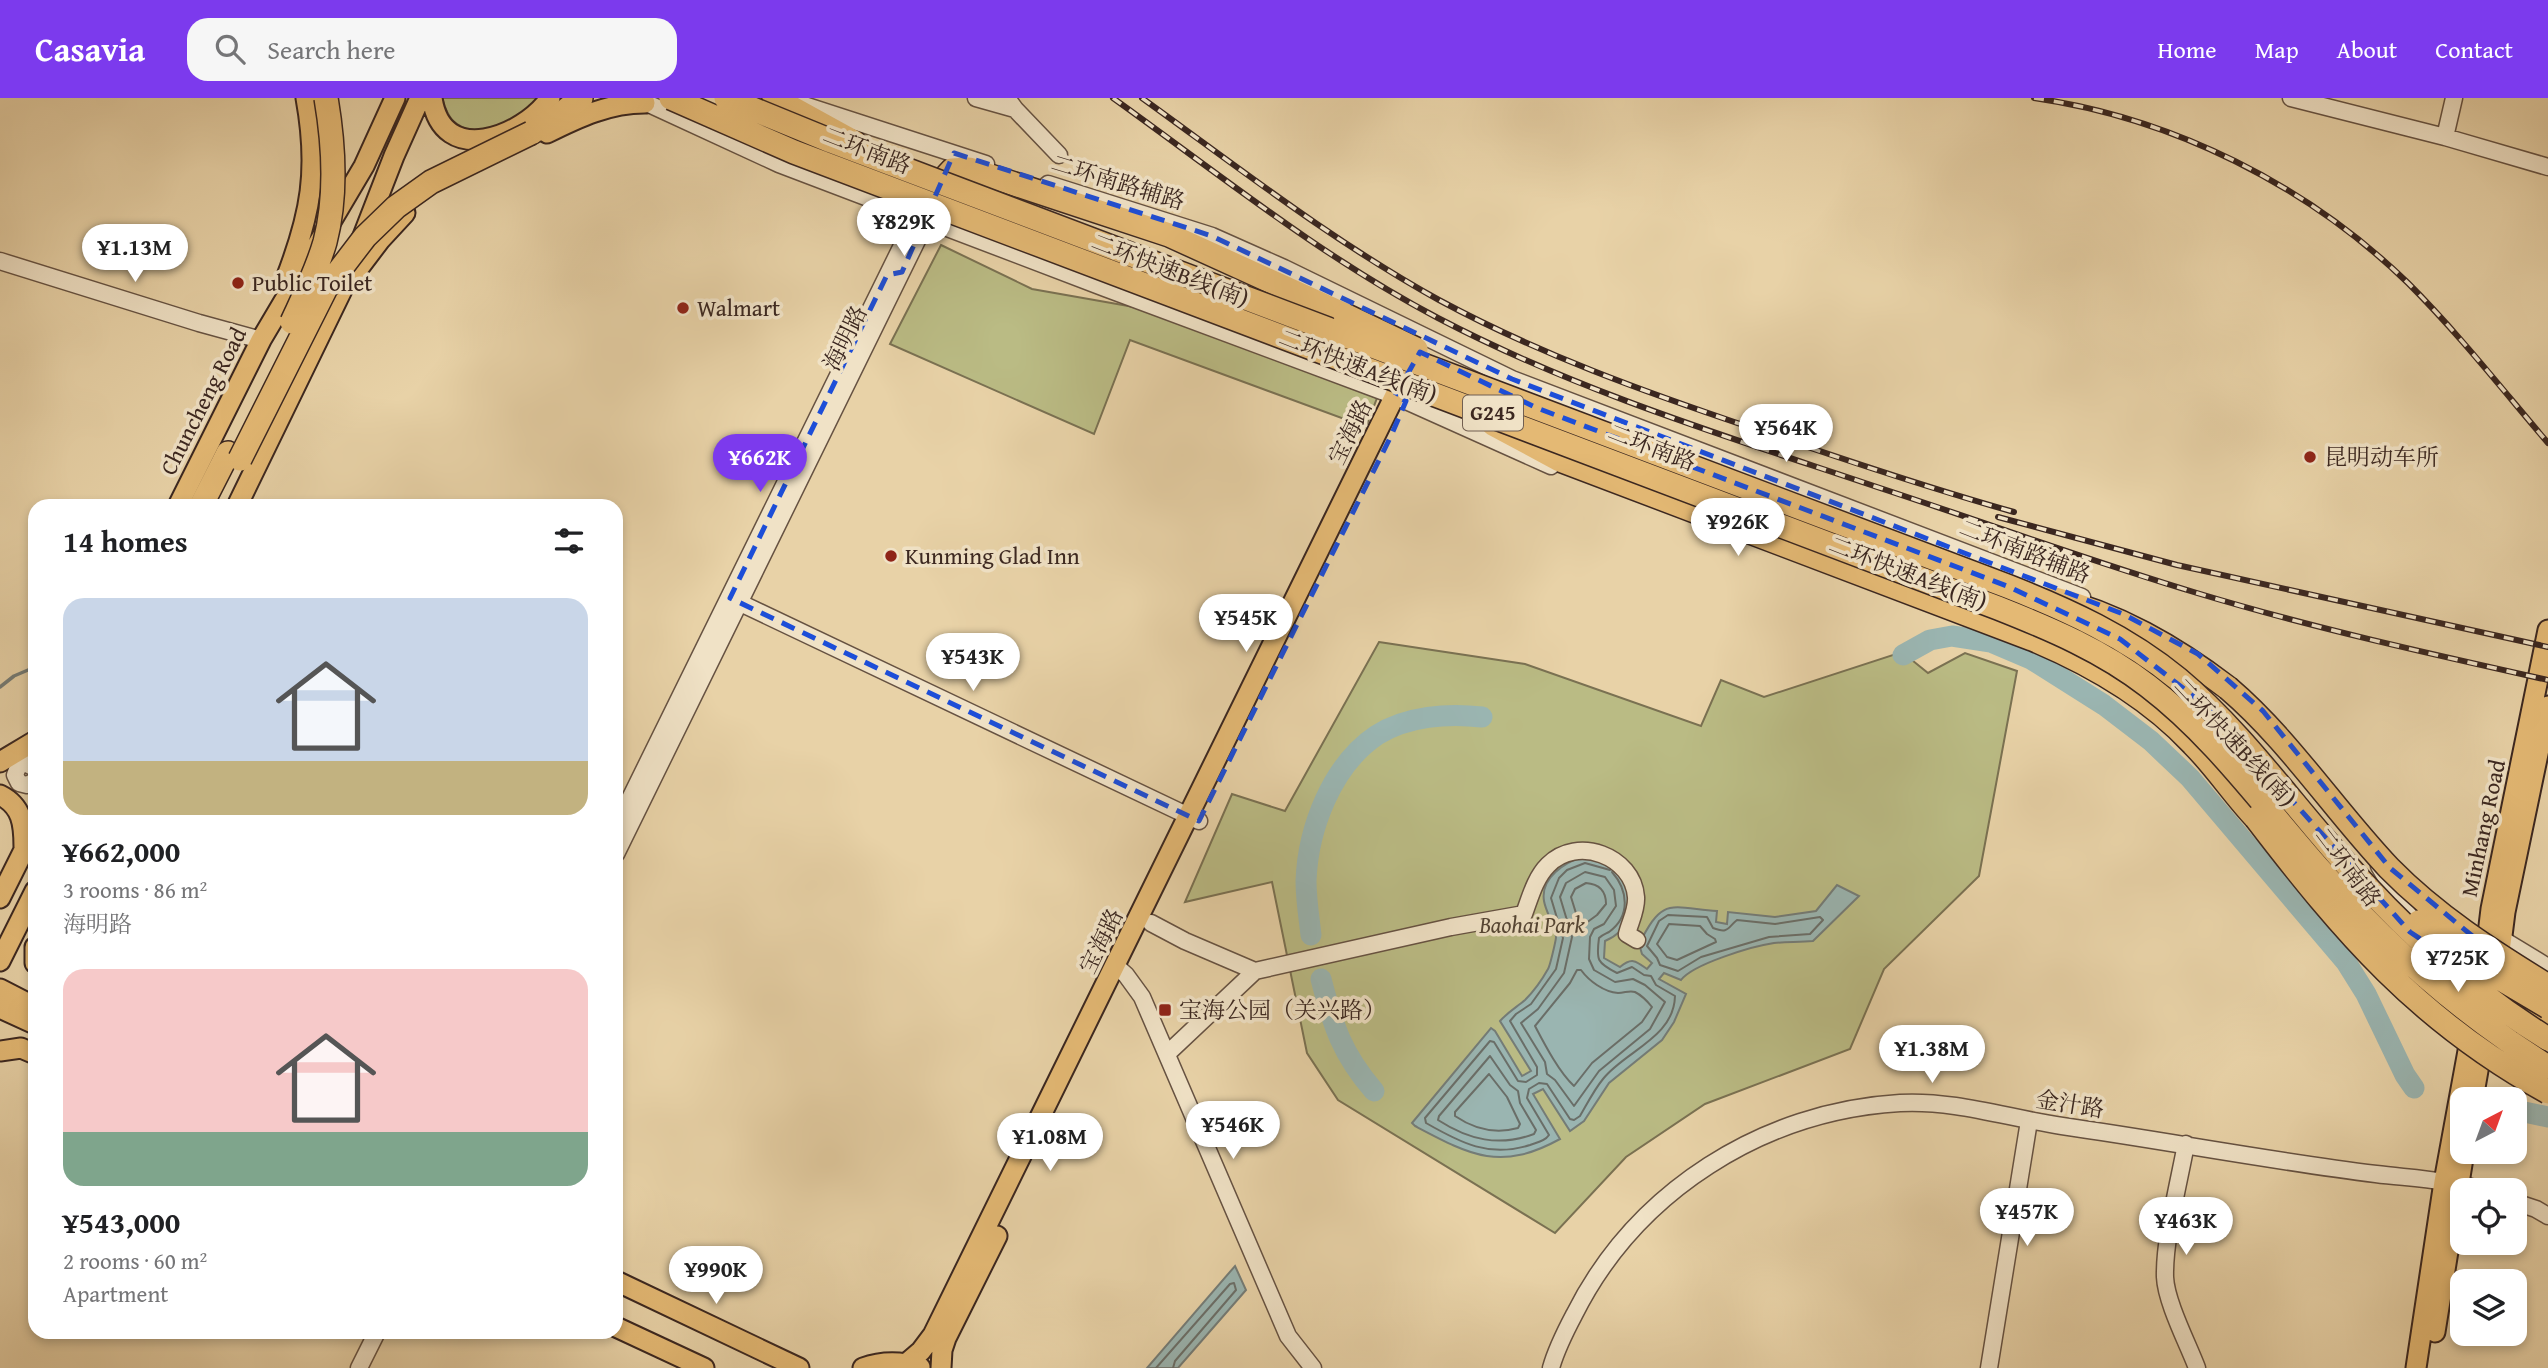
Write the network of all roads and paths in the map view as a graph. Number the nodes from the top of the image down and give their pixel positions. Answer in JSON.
{"nodes":[{"id":1,"x":306,"y":98,"type":"edge"},
{"id":2,"x":326,"y":98,"type":"edge"},
{"id":3,"x":395,"y":98,"type":"edge"},
{"id":4,"x":421,"y":98,"type":"edge"},
{"id":5,"x":432,"y":98,"type":"edge"},
{"id":6,"x":550,"y":98,"type":"edge"},
{"id":7,"x":581,"y":98,"type":"edge"},
{"id":8,"x":671,"y":98,"type":"edge"},
{"id":9,"x":680,"y":98,"type":"edge"},
{"id":10,"x":774,"y":98,"type":"edge"},
{"id":11,"x":785,"y":98,"type":"edge"},
{"id":12,"x":976,"y":98,"type":"edge"},
{"id":13,"x":2291,"y":98,"type":"edge"},
{"id":14,"x":2455,"y":98,"type":"edge"},
{"id":15,"x":641,"y":100,"type":"edge"},
{"id":16,"x":727,"y":101,"type":"edge"},
{"id":17,"x":1011,"y":104,"type":"edge"},
{"id":18,"x":2445,"y":137,"type":"junction"},
{"id":19,"x":954,"y":153,"type":"junction"},
{"id":20,"x":1059,"y":155,"type":"dead end"},
{"id":21,"x":2548,"y":167,"type":"edge"},
{"id":22,"x":928,"y":199,"type":"junction"},
{"id":23,"x":0,"y":261,"type":"edge"},
{"id":24,"x":1426,"y":338,"type":"junction"},
{"id":25,"x":261,"y":340,"type":"junction"},
{"id":26,"x":309,"y":360,"type":"junction"},
{"id":27,"x":1407,"y":385,"type":"junction"},
{"id":28,"x":1558,"y":416,"type":"junction"},
{"id":29,"x":234,"y":456,"type":"junction"},
{"id":30,"x":182,"y":499,"type":"edge"},
{"id":31,"x":206,"y":499,"type":"edge"},
{"id":32,"x":219,"y":499,"type":"edge"},
{"id":33,"x":240,"y":499,"type":"edge"},
{"id":34,"x":1966,"y":574,"type":"junction"},
{"id":35,"x":1921,"y":597,"type":"junction"},
{"id":36,"x":735,"y":600,"type":"junction"},
{"id":37,"x":2548,"y":630,"type":"edge"},
{"id":38,"x":2060,"y":634,"type":"junction"},
{"id":39,"x":2194,"y":694,"type":"junction"},
{"id":40,"x":2162,"y":697,"type":"junction"},
{"id":41,"x":2548,"y":706,"type":"edge"},
{"id":42,"x":28,"y":745,"type":"edge"},
{"id":43,"x":0,"y":762,"type":"edge"},
{"id":44,"x":28,"y":764,"type":"edge"},
{"id":45,"x":28,"y":784,"type":"edge"},
{"id":46,"x":0,"y":795,"type":"edge"},
{"id":47,"x":623,"y":814,"type":"edge"},
{"id":48,"x":1194,"y":818,"type":"junction"},
{"id":49,"x":2256,"y":818,"type":"junction"},
{"id":50,"x":623,"y":839,"type":"edge"},
{"id":51,"x":28,"y":842,"type":"edge"},
{"id":52,"x":24,"y":850,"type":"junction"},
{"id":53,"x":0,"y":898,"type":"edge"},
{"id":54,"x":28,"y":905,"type":"edge"},
{"id":55,"x":1151,"y":923,"type":"junction"},
{"id":56,"x":2502,"y":939,"type":"junction"},
{"id":57,"x":1637,"y":940,"type":"dead end"},
{"id":58,"x":0,"y":961,"type":"edge"},
{"id":59,"x":2548,"y":967,"type":"edge"},
{"id":60,"x":1121,"y":971,"type":"junction"},
{"id":61,"x":1255,"y":971,"type":"junction"},
{"id":62,"x":2488,"y":984,"type":"junction"},
{"id":63,"x":2548,"y":986,"type":"edge"},
{"id":64,"x":0,"y":989,"type":"edge"},
{"id":65,"x":28,"y":1003,"type":"edge"},
{"id":66,"x":0,"y":1007,"type":"edge"},
{"id":67,"x":2548,"y":1007,"type":"edge"},
{"id":68,"x":28,"y":1021,"type":"edge"},
{"id":69,"x":2548,"y":1024,"type":"edge"},
{"id":70,"x":2478,"y":1034,"type":"junction"},
{"id":71,"x":2548,"y":1040,"type":"edge"},
{"id":72,"x":0,"y":1051,"type":"edge"},
{"id":73,"x":28,"y":1051,"type":"edge"},
{"id":74,"x":1168,"y":1053,"type":"junction"},
{"id":75,"x":2548,"y":1067,"type":"edge"},
{"id":76,"x":2548,"y":1080,"type":"edge"},
{"id":77,"x":2474,"y":1087,"type":"edge"},
{"id":78,"x":2548,"y":1092,"type":"edge"},
{"id":79,"x":2029,"y":1121,"type":"junction"},
{"id":80,"x":2186,"y":1144,"type":"junction"},
{"id":81,"x":2453,"y":1178,"type":"edge"},
{"id":82,"x":2450,"y":1182,"type":"edge"},
{"id":83,"x":2450,"y":1192,"type":"edge"},
{"id":84,"x":2450,"y":1198,"type":"edge"},
{"id":85,"x":2527,"y":1206,"type":"edge"},
{"id":86,"x":2548,"y":1216,"type":"edge"},
{"id":87,"x":623,"y":1284,"type":"edge"},
{"id":88,"x":623,"y":1330,"type":"edge"},
{"id":89,"x":374,"y":1339,"type":"edge"},
{"id":90,"x":915,"y":1366,"type":"edge"},
{"id":91,"x":359,"y":1368,"type":"edge"},
{"id":92,"x":704,"y":1368,"type":"edge"},
{"id":93,"x":799,"y":1368,"type":"edge"},
{"id":94,"x":863,"y":1368,"type":"edge"},
{"id":95,"x":941,"y":1368,"type":"edge"},
{"id":96,"x":1313,"y":1368,"type":"edge"},
{"id":97,"x":1551,"y":1368,"type":"edge"},
{"id":98,"x":1989,"y":1368,"type":"edge"},
{"id":99,"x":2197,"y":1368,"type":"edge"},
{"id":100,"x":2416,"y":1368,"type":"edge"},
{"id":101,"x":2429,"y":1368,"type":"edge"}],
"edges":[{"from":1,"to":25,"type":"main road"},
{"from":2,"to":29,"type":"highway","bridge":true},
{"from":3,"to":25,"type":"main road","name":"Chuncheng Road"},
{"from":4,"to":26,"type":"main road"},
{"from":5,"to":6,"type":"main road"},
{"from":7,"to":29,"type":"highway","bridge":true},
{"from":8,"to":38,"type":"highway","name":"二环快速A线(南)","bridge":true},
{"from":9,"to":22,"type":"main road","name":"二环南路","number":"G245"},
{"from":10,"to":22,"type":"highway","bridge":true},
{"from":11,"to":19,"type":"street","name":"二环南路辅路"},
{"from":12,"to":17,"type":"street"},
{"from":13,"to":18,"type":"street"},
{"from":14,"to":18,"type":"street"},
{"from":15,"to":22,"type":"street"},
{"from":15,"to":26,"type":"main road"},
{"from":16,"to":22,"type":"highway","name":"二环快速B线(南)","bridge":true},
{"from":17,"to":20,"type":"street"},
{"from":18,"to":21,"type":"street"},
{"from":19,"to":22,"type":"street","name":"海明路"},
{"from":19,"to":24,"type":"street","name":"二环南路辅路"},
{"from":22,"to":27,"type":"main road","name":"二环南路","number":"G245"},
{"from":22,"to":27,"type":"street"},
{"from":22,"to":28,"type":"highway","name":"二环快速B线(南)","bridge":true},
{"from":22,"to":28,"type":"highway","bridge":true},
{"from":22,"to":36,"type":"street","name":"海明路"},
{"from":23,"to":25,"type":"street"},
{"from":24,"to":27,"type":"street"},
{"from":24,"to":62,"type":"street","name":"二环南路辅路"},
{"from":25,"to":30,"type":"main road","name":"Chuncheng Road"},
{"from":26,"to":33,"type":"main road"},
{"from":27,"to":34,"type":"main road","name":"二环南路","number":"G245"},
{"from":27,"to":35,"type":"highway"},
{"from":27,"to":48,"type":"main road","name":"宝海路"},
{"from":27,"to":70,"type":"street"},
{"from":27,"to":70,"type":"main road","name":"二环南路","number":"G245"},
{"from":28,"to":39,"type":"highway","name":"二环快速B线(南)","bridge":true},
{"from":29,"to":31,"type":"highway"},
{"from":29,"to":32,"type":"highway"},
{"from":34,"to":62,"type":"main road","name":"二环南路","number":"G245"},
{"from":34,"to":63,"type":"highway","bridge":true},
{"from":35,"to":38,"type":"highway","bridge":true},
{"from":35,"to":49,"type":"highway"},
{"from":36,"to":47,"type":"street","name":"海明路"},
{"from":36,"to":48,"type":"street"},
{"from":36,"to":50,"type":"street","name":"海明路"},
{"from":37,"to":62,"type":"main road","name":"Minhang Road"},
{"from":38,"to":40,"type":"highway","name":"二环快速A线(南)","bridge":true},
{"from":39,"to":67,"type":"highway","bridge":true},
{"from":39,"to":71,"type":"highway","name":"二环快速B线(南)","bridge":true},
{"from":40,"to":49,"type":"highway","bridge":true},
{"from":40,"to":75,"type":"highway","name":"二环快速A线(南)","bridge":true},
{"from":41,"to":56,"type":"main road","name":"Minhang Road"},
{"from":42,"to":43,"type":"main road"},
{"from":44,"to":45,"type":"street"},
{"from":46,"to":52,"type":"main road"},
{"from":48,"to":55,"type":"main road","name":"宝海路"},
{"from":48,"to":60,"type":"main road","name":"宝海路"},
{"from":49,"to":78,"type":"highway","bridge":true},
{"from":51,"to":52,"type":"main road"},
{"from":52,"to":53,"type":"main road"},
{"from":54,"to":58,"type":"main road"},
{"from":55,"to":60,"type":"main road","name":"宝海路"},
{"from":55,"to":61,"type":"street"},
{"from":56,"to":59,"type":"street"},
{"from":56,"to":62,"type":"main road","name":"Minhang Road"},
{"from":57,"to":61,"type":"street"},
{"from":60,"to":74,"type":"street"},
{"from":60,"to":90,"type":"main road","name":"宝海路"},
{"from":60,"to":95,"type":"main road","name":"宝海路"},
{"from":61,"to":74,"type":"street"},
{"from":62,"to":69,"type":"main road","name":"二环南路","number":"G245"},
{"from":62,"to":70,"type":"main road","name":"Minhang Road"},
{"from":64,"to":65,"type":"main road"},
{"from":66,"to":68,"type":"main road"},
{"from":70,"to":76,"type":"main road","name":"二环南路","number":"G245"},
{"from":70,"to":77,"type":"main road","name":"Minhang Road"},
{"from":70,"to":81,"type":"main road","name":"Minhang Road"},
{"from":72,"to":73,"type":"main road"},
{"from":74,"to":96,"type":"street"},
{"from":79,"to":80,"type":"street","name":"金汁路"},
{"from":79,"to":97,"type":"street","name":"金汁路"},
{"from":79,"to":98,"type":"street"},
{"from":80,"to":82,"type":"street","name":"金汁路"},
{"from":80,"to":99,"type":"street"},
{"from":83,"to":100,"type":"main road","name":"Minhang Road"},
{"from":84,"to":101,"type":"main road","name":"Minhang Road"},
{"from":85,"to":86,"type":"street"},
{"from":87,"to":93,"type":"main road"},
{"from":88,"to":92,"type":"main road"},
{"from":89,"to":91,"type":"street"},
{"from":90,"to":94,"type":"main road"}]}
